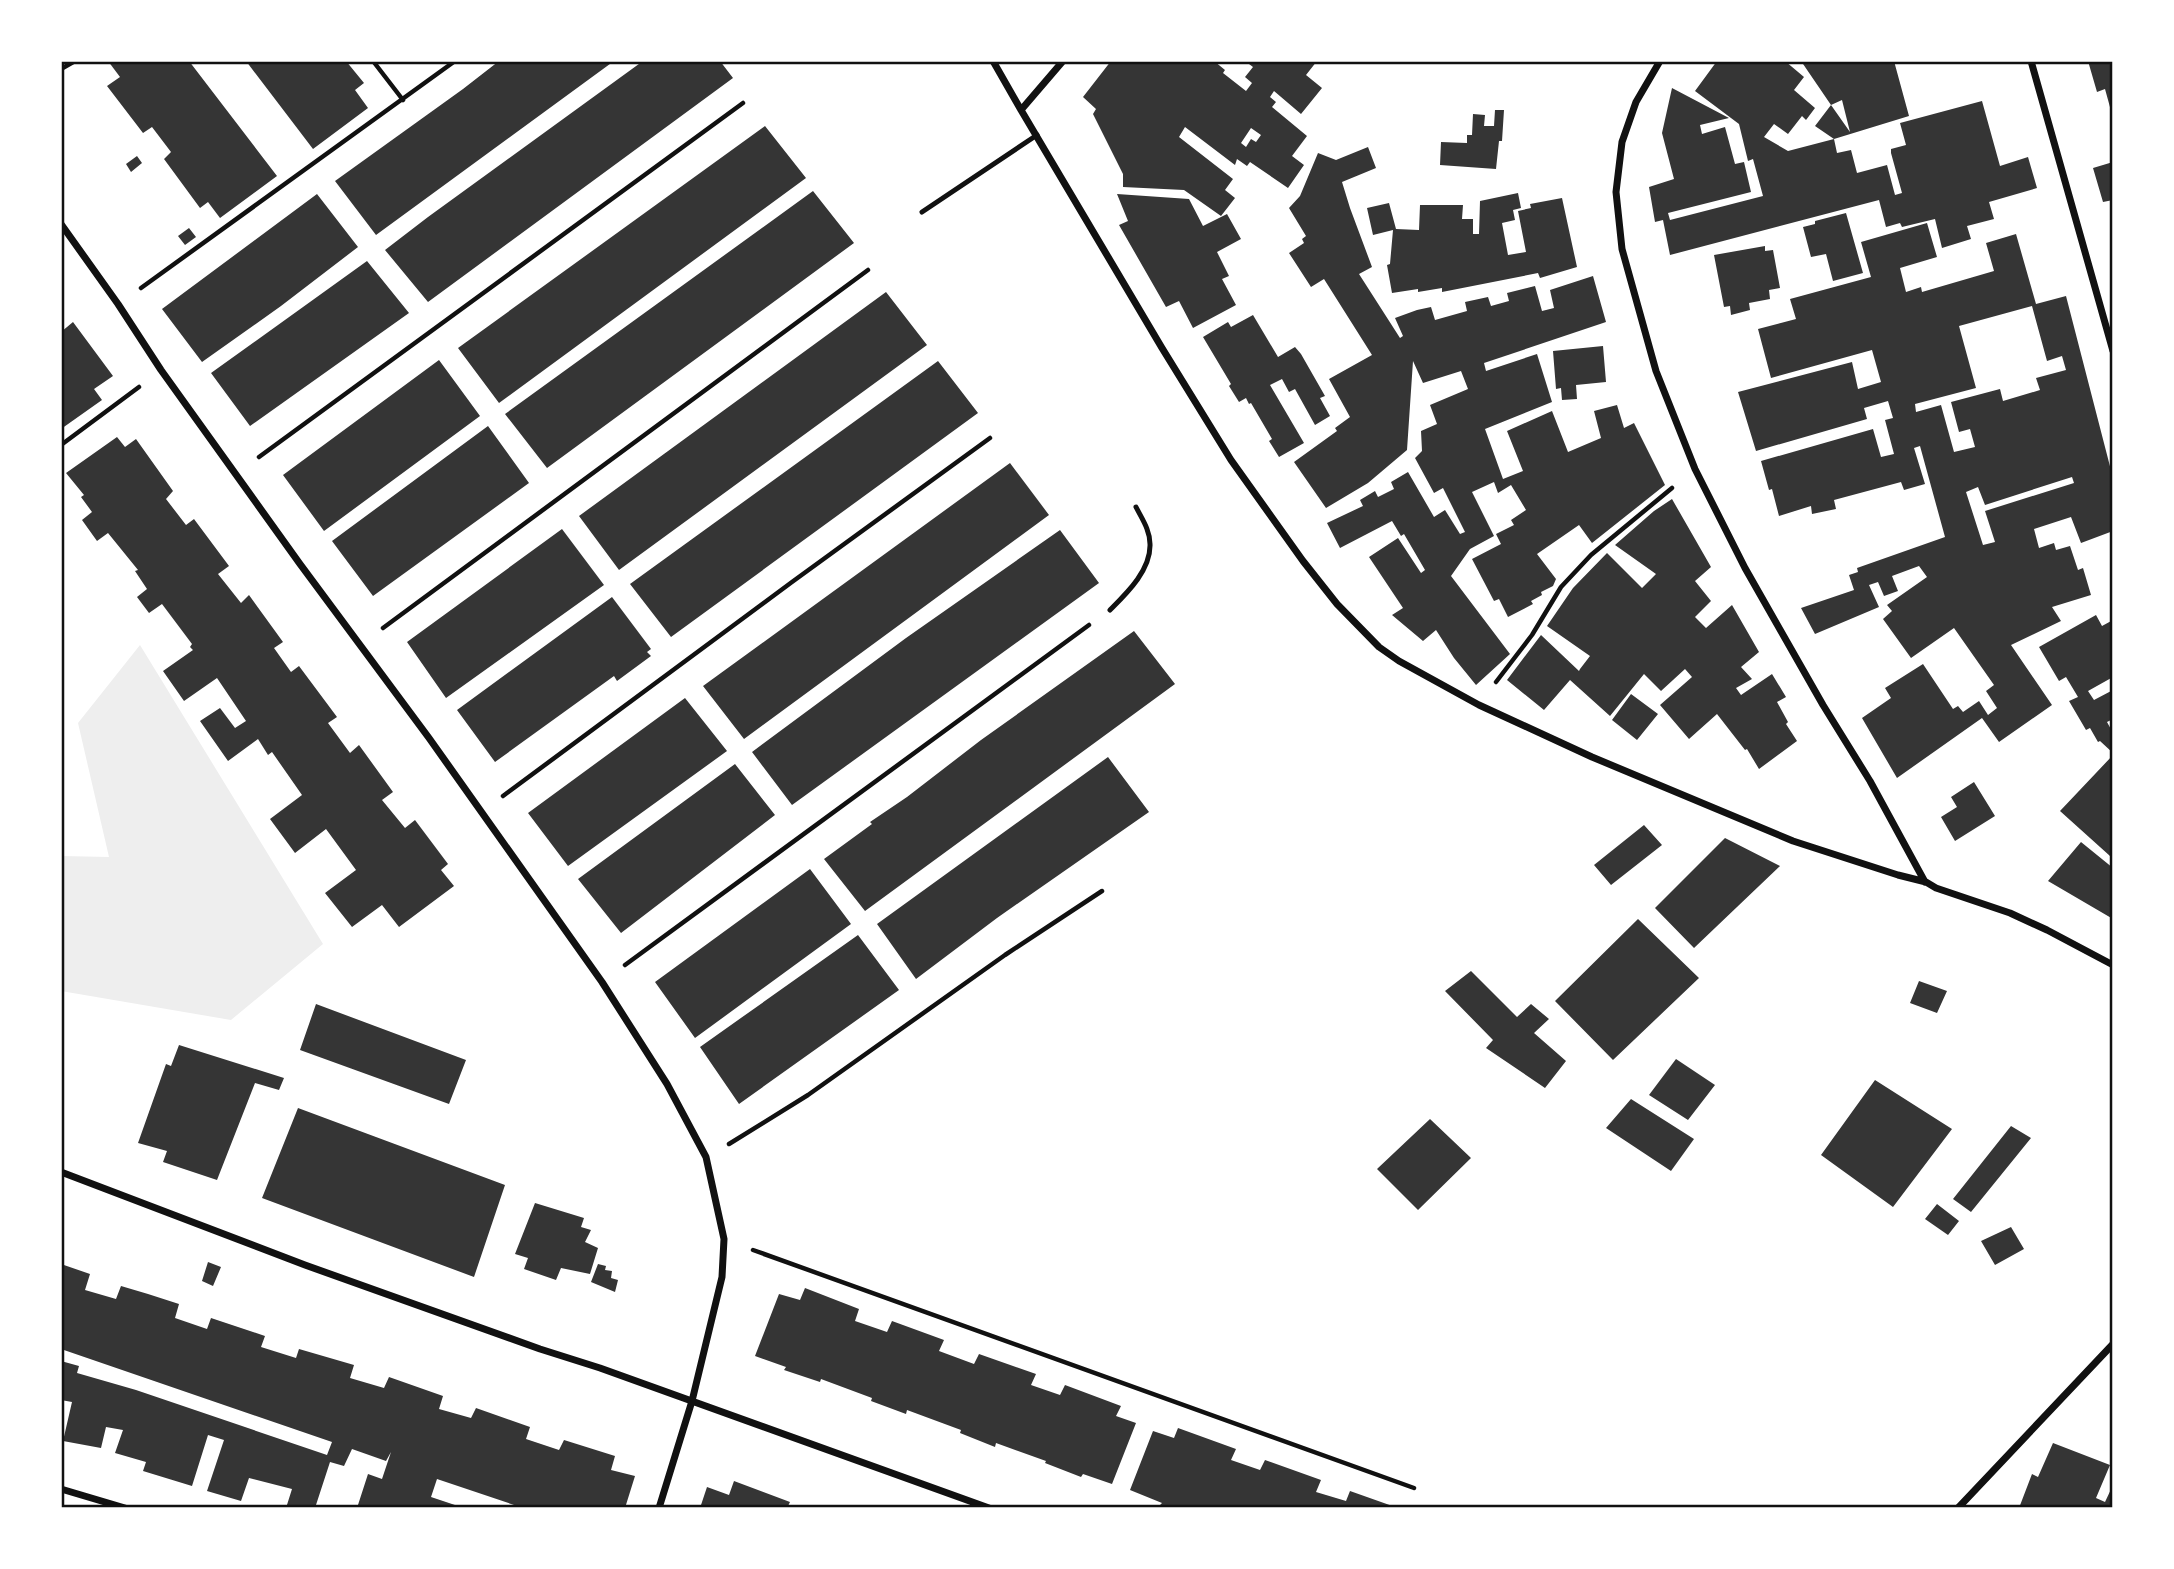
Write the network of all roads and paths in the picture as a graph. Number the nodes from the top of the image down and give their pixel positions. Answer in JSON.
{"nodes":[{"id":1,"x":75,"y":61,"type":"edge"},
{"id":2,"x":373,"y":61,"type":"edge"},
{"id":3,"x":455,"y":61,"type":"edge"},
{"id":4,"x":993,"y":61,"type":"edge"},
{"id":5,"x":1063,"y":61,"type":"edge"},
{"id":6,"x":1660,"y":61,"type":"edge"},
{"id":7,"x":2031,"y":61,"type":"edge"},
{"id":8,"x":61,"y":69,"type":"edge"},
{"id":9,"x":403,"y":100,"type":"junction"},
{"id":10,"x":743,"y":103,"type":"dead end"},
{"id":11,"x":1021,"y":110,"type":"junction"},
{"id":12,"x":1037,"y":135,"type":"junction"},
{"id":13,"x":922,"y":212,"type":"dead end"},
{"id":14,"x":61,"y":224,"type":"edge"},
{"id":15,"x":868,"y":270,"type":"dead end"},
{"id":16,"x":118,"y":304,"type":"junction"},
{"id":17,"x":2113,"y":351,"type":"edge"},
{"id":18,"x":161,"y":370,"type":"junction"},
{"id":19,"x":990,"y":438,"type":"dead end"},
{"id":20,"x":61,"y":445,"type":"edge"},
{"id":21,"x":1695,"y":469,"type":"junction"},
{"id":22,"x":235,"y":474,"type":"junction"},
{"id":23,"x":1136,"y":507,"type":"dead end"},
{"id":24,"x":1110,"y":610,"type":"joint"},
{"id":25,"x":359,"y":645,"type":"junction"},
{"id":26,"x":1479,"y":705,"type":"junction"},
{"id":27,"x":482,"y":811,"type":"junction"},
{"id":28,"x":1926,"y":882,"type":"junction"},
{"id":29,"x":1102,"y":891,"type":"dead end"},
{"id":30,"x":2113,"y":965,"type":"edge"},
{"id":31,"x":601,"y":982,"type":"junction"},
{"id":32,"x":706,"y":1157,"type":"junction"},
{"id":33,"x":61,"y":1172,"type":"edge"},
{"id":34,"x":724,"y":1239,"type":"junction"},
{"id":35,"x":2113,"y":1344,"type":"edge"},
{"id":36,"x":692,"y":1401,"type":"junction"},
{"id":37,"x":1414,"y":1488,"type":"dead end"},
{"id":38,"x":61,"y":1489,"type":"edge"},
{"id":39,"x":125,"y":1508,"type":"edge"},
{"id":40,"x":659,"y":1508,"type":"edge"},
{"id":41,"x":989,"y":1508,"type":"edge"},
{"id":42,"x":1958,"y":1508,"type":"edge"}],
"edges":[{"from":1,"to":8,"type":"path"},
{"from":2,"to":9,"type":"path"},
{"from":3,"to":9,"type":"path"},
{"from":4,"to":11,"type":"street"},
{"from":5,"to":11,"type":"street"},
{"from":6,"to":21,"type":"street"},
{"from":7,"to":17,"type":"street"},
{"from":9,"to":16,"type":"path"},
{"from":10,"to":22,"type":"path"},
{"from":11,"to":12,"type":"street"},
{"from":12,"to":13,"type":"lane"},
{"from":12,"to":26,"type":"street"},
{"from":14,"to":16,"type":"street"},
{"from":15,"to":25,"type":"path"},
{"from":16,"to":18,"type":"street"},
{"from":18,"to":20,"type":"path"},
{"from":18,"to":22,"type":"street"},
{"from":19,"to":27,"type":"path"},
{"from":21,"to":26,"type":"path"},
{"from":21,"to":28,"type":"street"},
{"from":22,"to":25,"type":"street"},
{"from":23,"to":24,"type":"lane"},
{"from":24,"to":31,"type":"path"},
{"from":25,"to":27,"type":"street"},
{"from":26,"to":28,"type":"street"},
{"from":27,"to":31,"type":"street"},
{"from":28,"to":30,"type":"street"},
{"from":29,"to":32,"type":"path"},
{"from":31,"to":32,"type":"street"},
{"from":32,"to":34,"type":"street"},
{"from":33,"to":36,"type":"street"},
{"from":34,"to":36,"type":"street"},
{"from":34,"to":37,"type":"path"},
{"from":35,"to":42,"type":"street"},
{"from":36,"to":40,"type":"street"},
{"from":36,"to":41,"type":"street"},
{"from":38,"to":39,"type":"street"}]}
